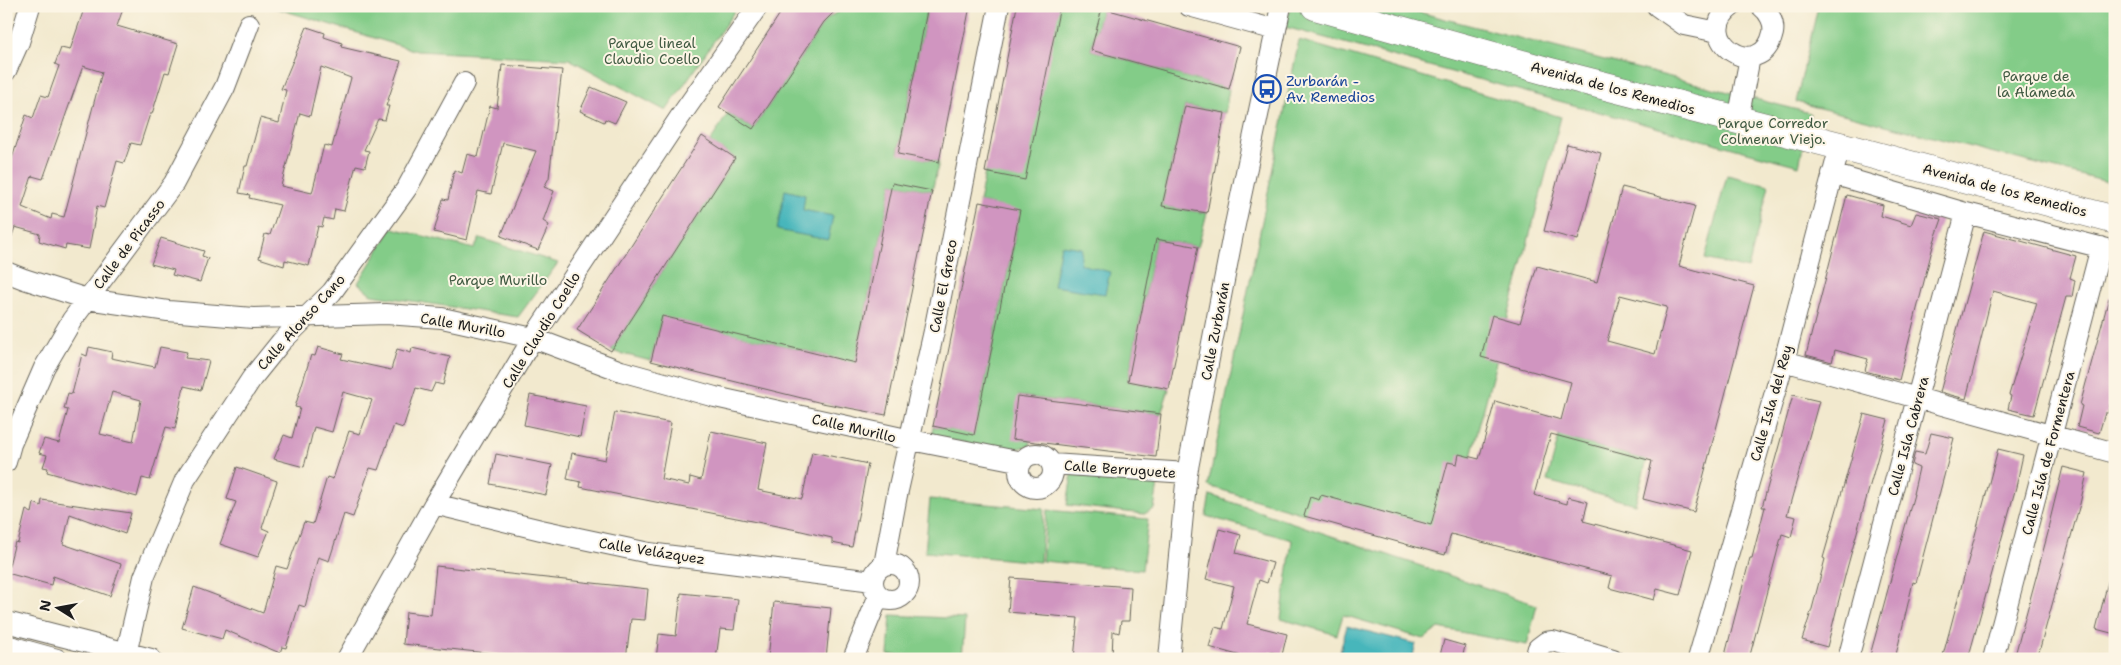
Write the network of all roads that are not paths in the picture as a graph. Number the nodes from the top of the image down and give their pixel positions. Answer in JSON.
{"nodes":[{"id":1,"x":30,"y":6,"type":"edge"},
{"id":2,"x":999,"y":6,"type":"edge"},
{"id":3,"x":1189,"y":6,"type":"edge"},
{"id":4,"x":1281,"y":6,"type":"edge"},
{"id":5,"x":1315,"y":6,"type":"edge"},
{"id":6,"x":1657,"y":6,"type":"edge"},
{"id":7,"x":1732,"y":6,"type":"edge"},
{"id":8,"x":1763,"y":7,"type":"edge"},
{"id":9,"x":755,"y":8,"type":"edge"},
{"id":10,"x":249,"y":24,"type":"dead end"},
{"id":11,"x":1276,"y":30,"type":"junction"},
{"id":12,"x":1718,"y":32,"type":"junction"},
{"id":13,"x":1750,"y":57,"type":"junction"},
{"id":14,"x":6,"y":71,"type":"edge"},
{"id":15,"x":464,"y":83,"type":"dead end"},
{"id":16,"x":1738,"y":120,"type":"junction"},
{"id":17,"x":1840,"y":146,"type":"junction"},
{"id":18,"x":1832,"y":174,"type":"junction"},
{"id":19,"x":1966,"y":213,"type":"junction"},
{"id":20,"x":2115,"y":220,"type":"edge"},
{"id":21,"x":2108,"y":249,"type":"edge"},
{"id":22,"x":6,"y":272,"type":"edge"},
{"id":23,"x":87,"y":299,"type":"junction"},
{"id":24,"x":308,"y":315,"type":"junction"},
{"id":25,"x":533,"y":338,"type":"junction"},
{"id":26,"x":1784,"y":361,"type":"junction"},
{"id":27,"x":1918,"y":399,"type":"junction"},
{"id":28,"x":2053,"y":435,"type":"junction"},
{"id":29,"x":911,"y":440,"type":"junction"},
{"id":30,"x":2115,"y":452,"type":"edge"},
{"id":31,"x":6,"y":462,"type":"edge"},
{"id":32,"x":1022,"y":462,"type":"junction"},
{"id":33,"x":1052,"y":464,"type":"junction"},
{"id":34,"x":1187,"y":473,"type":"junction"},
{"id":35,"x":434,"y":504,"type":"junction"},
{"id":36,"x":879,"y":580,"type":"junction"},
{"id":37,"x":6,"y":622,"type":"edge"},
{"id":38,"x":6,"y":645,"type":"edge"},
{"id":39,"x":126,"y":654,"type":"junction"},
{"id":40,"x":57,"y":659,"type":"edge"},
{"id":41,"x":151,"y":659,"type":"edge"},
{"id":42,"x":347,"y":659,"type":"edge"},
{"id":43,"x":853,"y":659,"type":"edge"},
{"id":44,"x":1169,"y":659,"type":"edge"},
{"id":45,"x":1535,"y":659,"type":"edge"},
{"id":46,"x":1613,"y":659,"type":"edge"},
{"id":47,"x":1698,"y":659,"type":"edge"},
{"id":48,"x":1848,"y":659,"type":"edge"},
{"id":49,"x":1993,"y":659,"type":"edge"}],
"edges":[{"from":1,"to":14,"type":"street"},
{"from":2,"to":29,"type":"street","name":"Calle El Greco"},
{"from":3,"to":11,"type":"street"},
{"from":4,"to":11,"type":"street","name":"Calle Zurbarán"},
{"from":5,"to":16,"type":"main road","name":"Avenida de los Remedios"},
{"from":6,"to":12,"type":"street"},
{"from":7,"to":12,"type":"street"},
{"from":8,"to":13,"type":"street"},
{"from":9,"to":25,"type":"street","name":"Calle Claudio Coello"},
{"from":10,"to":23,"type":"street","name":"Calle de Picasso"},
{"from":11,"to":34,"type":"street","name":"Calle Zurbarán"},
{"from":12,"to":13,"type":"street"},
{"from":13,"to":16,"type":"street"},
{"from":15,"to":24,"type":"street","name":"Calle Alonso Cano"},
{"from":16,"to":17,"type":"main road","name":"Avenida de los Remedios"},
{"from":17,"to":18,"type":"street","name":"Calle Isla del Rey"},
{"from":17,"to":20,"type":"main road","name":"Avenida de los Remedios"},
{"from":18,"to":19,"type":"street"},
{"from":18,"to":26,"type":"street","name":"Calle Isla del Rey"},
{"from":19,"to":21,"type":"street"},
{"from":19,"to":27,"type":"street","name":"Calle Isla Cabrera"},
{"from":21,"to":28,"type":"street","name":"Calle Isla de Formentera"},
{"from":22,"to":23,"type":"street","name":"Calle Murillo"},
{"from":23,"to":24,"type":"street","name":"Calle Murillo"},
{"from":23,"to":31,"type":"street","name":"Calle de Picasso"},
{"from":24,"to":25,"type":"street","name":"Calle Murillo"},
{"from":24,"to":39,"type":"street","name":"Calle Alonso Cano"},
{"from":25,"to":29,"type":"street","name":"Calle Murillo"},
{"from":25,"to":35,"type":"street","name":"Calle Claudio Coello"},
{"from":26,"to":27,"type":"street"},
{"from":26,"to":47,"type":"street","name":"Calle Isla del Rey"},
{"from":27,"to":28,"type":"street"},
{"from":27,"to":48,"type":"street","name":"Calle Isla Cabrera"},
{"from":28,"to":30,"type":"street"},
{"from":28,"to":49,"type":"street","name":"Calle Isla de Formentera"},
{"from":29,"to":32,"type":"street"},
{"from":29,"to":36,"type":"street","name":"Calle El Greco"},
{"from":32,"to":33,"type":"street"},
{"from":32,"to":33,"type":"street"},
{"from":33,"to":34,"type":"street","name":"Calle Berruguete"},
{"from":34,"to":44,"type":"street","name":"Calle Zurbarán"},
{"from":35,"to":36,"type":"street","name":"Calle Velázquez"},
{"from":35,"to":42,"type":"street","name":"Calle Claudio Coello"},
{"from":36,"to":43,"type":"street","name":"Calle El Greco"},
{"from":37,"to":39,"type":"street"},
{"from":38,"to":40,"type":"street"},
{"from":39,"to":41,"type":"street"},
{"from":45,"to":46,"type":"street"}]}
